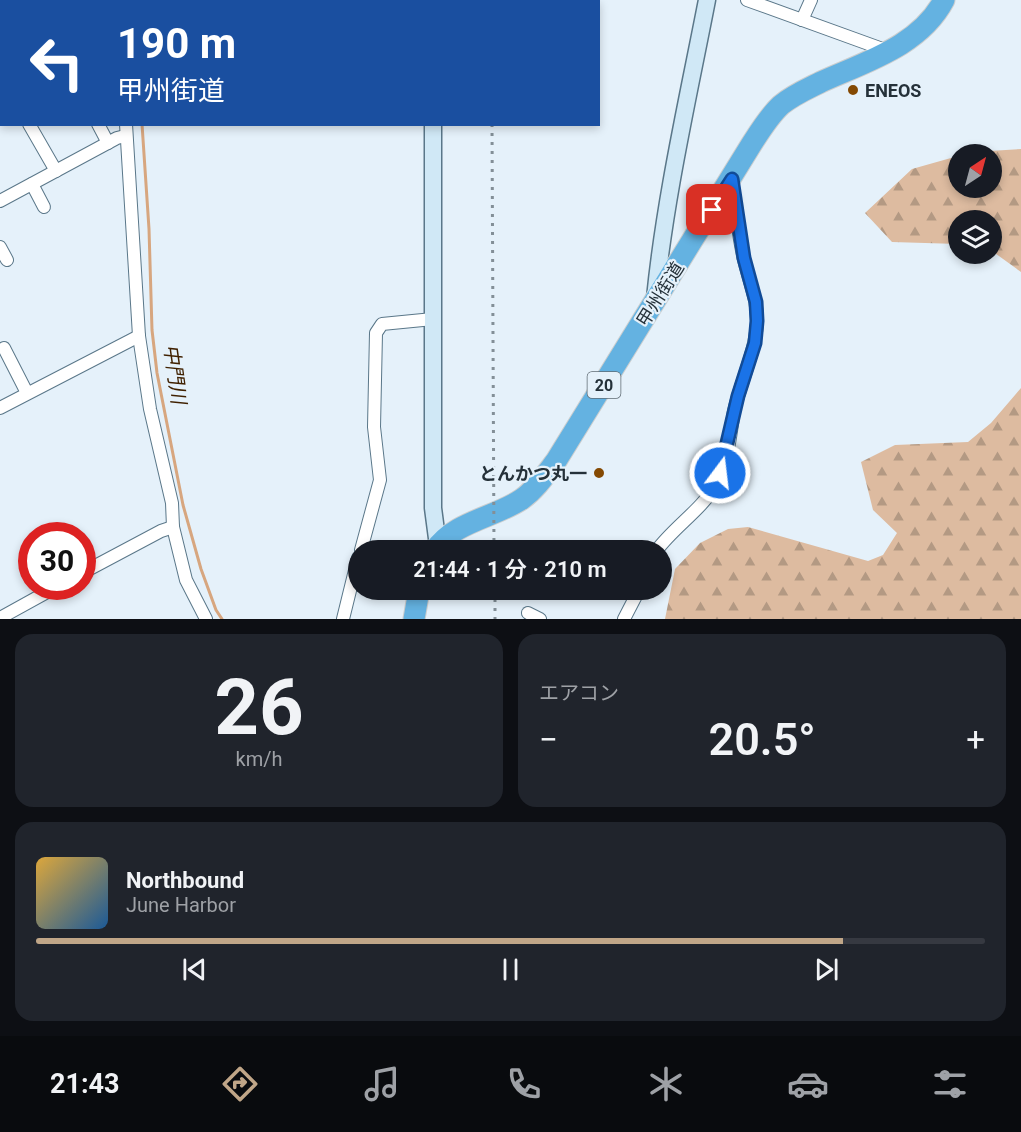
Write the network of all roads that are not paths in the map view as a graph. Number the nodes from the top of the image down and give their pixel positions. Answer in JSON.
{"nodes":[{"id":1,"x":707,"y":0,"type":"edge"},
{"id":2,"x":747,"y":0,"type":"edge"},
{"id":3,"x":811,"y":0,"type":"edge"},
{"id":4,"x":944,"y":0,"type":"edge"},
{"id":5,"x":802,"y":20,"type":"junction"},
{"id":6,"x":888,"y":51,"type":"junction"},
{"id":7,"x":30,"y":126,"type":"edge"},
{"id":8,"x":99,"y":126,"type":"edge"},
{"id":9,"x":433,"y":126,"type":"edge"},
{"id":10,"x":126,"y":130,"type":"edge"},
{"id":11,"x":108,"y":143,"type":"junction"},
{"id":12,"x":56,"y":171,"type":"junction"},
{"id":13,"x":732,"y":179,"type":"junction"},
{"id":14,"x":32,"y":184,"type":"junction"},
{"id":15,"x":1,"y":199,"type":"edge"},
{"id":16,"x":45,"y":207,"type":"dead end"},
{"id":17,"x":0,"y":247,"type":"edge"},
{"id":18,"x":7,"y":260,"type":"dead end"},
{"id":19,"x":655,"y":303,"type":"junction"},
{"id":20,"x":434,"y":319,"type":"junction"},
{"id":21,"x":139,"y":336,"type":"junction"},
{"id":22,"x":3,"y":348,"type":"dead end"},
{"id":23,"x":27,"y":393,"type":"junction"},
{"id":24,"x":0,"y":408,"type":"edge"},
{"id":25,"x":173,"y":527,"type":"junction"},
{"id":26,"x":364,"y":540,"type":"edge"},
{"id":27,"x":435,"y":540,"type":"edge"},
{"id":28,"x":446,"y":540,"type":"edge"},
{"id":29,"x":666,"y":540,"type":"edge"},
{"id":30,"x":96,"y":566,"type":"edge"},
{"id":31,"x":348,"y":596,"type":"edge"},
{"id":32,"x":33,"y":600,"type":"edge"},
{"id":33,"x":417,"y":600,"type":"edge"},
{"id":34,"x":634,"y":600,"type":"edge"},
{"id":35,"x":528,"y":614,"type":"dead end"},
{"id":36,"x":0,"y":618,"type":"edge"},
{"id":37,"x":206,"y":619,"type":"edge"},
{"id":38,"x":342,"y":619,"type":"edge"},
{"id":39,"x":414,"y":619,"type":"edge"},
{"id":40,"x":540,"y":619,"type":"edge"},
{"id":41,"x":624,"y":619,"type":"edge"}],
"edges":[{"from":1,"to":19,"type":"street"},
{"from":2,"to":5,"type":"street"},
{"from":3,"to":5,"type":"street"},
{"from":4,"to":6,"type":"highway","name":"甲州街道","number":"20"},
{"from":5,"to":6,"type":"street"},
{"from":6,"to":13,"type":"highway","name":"甲州街道","number":"20"},
{"from":7,"to":12,"type":"street"},
{"from":8,"to":11,"type":"street"},
{"from":9,"to":20,"type":"street"},
{"from":10,"to":11,"type":"street"},
{"from":10,"to":21,"type":"street"},
{"from":11,"to":12,"type":"street"},
{"from":12,"to":14,"type":"street"},
{"from":13,"to":19,"type":"highway","name":"甲州街道","number":"20"},
{"from":13,"to":29,"type":"street"},
{"from":14,"to":15,"type":"street"},
{"from":14,"to":16,"type":"street"},
{"from":17,"to":18,"type":"street"},
{"from":19,"to":28,"type":"highway","name":"甲州街道","number":"20"},
{"from":20,"to":26,"type":"street"},
{"from":20,"to":27,"type":"street"},
{"from":21,"to":23,"type":"street"},
{"from":21,"to":25,"type":"street"},
{"from":22,"to":23,"type":"street"},
{"from":23,"to":24,"type":"street"},
{"from":25,"to":30,"type":"street"},
{"from":25,"to":37,"type":"street"},
{"from":31,"to":38,"type":"street"},
{"from":32,"to":36,"type":"street"},
{"from":33,"to":39,"type":"highway"},
{"from":34,"to":41,"type":"street"},
{"from":35,"to":40,"type":"street"}]}
